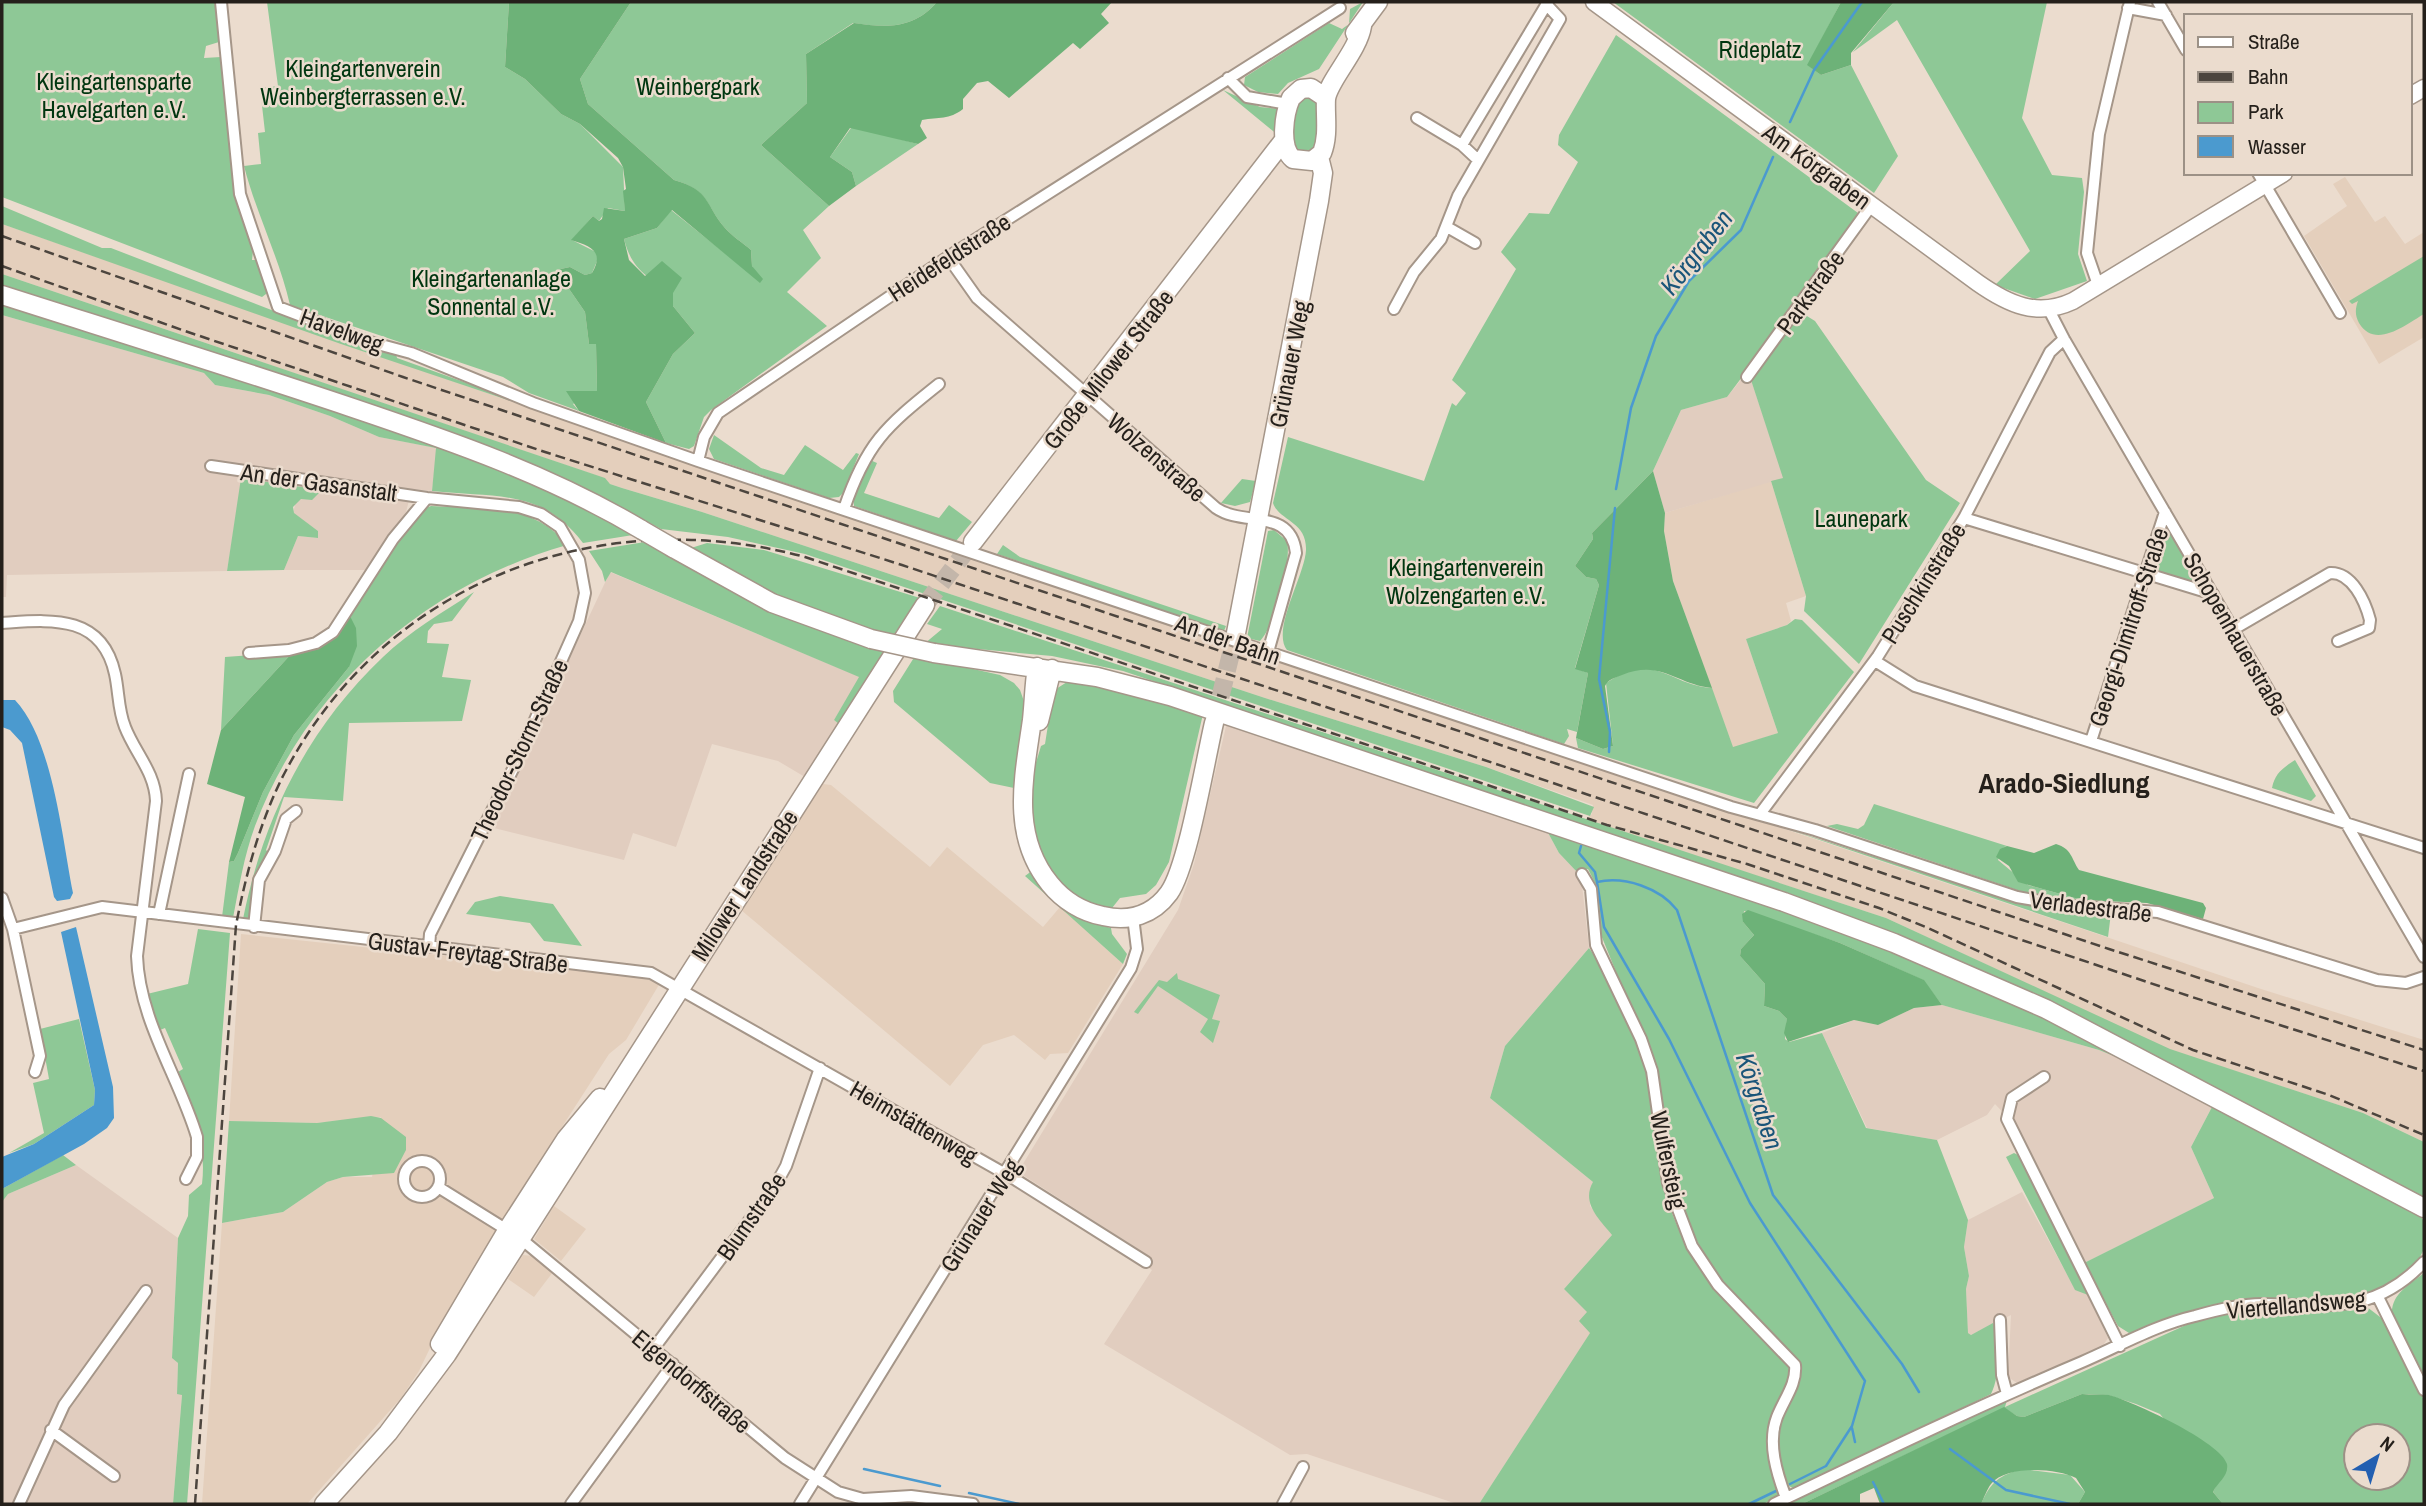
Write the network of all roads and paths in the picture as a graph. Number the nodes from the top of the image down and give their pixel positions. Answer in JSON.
{"nodes":[{"id":1,"x":221,"y":2,"type":"edge"},
{"id":2,"x":1378,"y":2,"type":"edge"},
{"id":3,"x":1594,"y":2,"type":"edge"},
{"id":4,"x":2158,"y":2,"type":"edge"},
{"id":5,"x":1547,"y":3,"type":"edge"},
{"id":6,"x":2129,"y":5,"type":"edge"},
{"id":7,"x":1340,"y":8,"type":"dead end"},
{"id":8,"x":2166,"y":15,"type":"junction"},
{"id":9,"x":1362,"y":26,"type":"junction"},
{"id":10,"x":2184,"y":46,"type":"edge"},
{"id":11,"x":1228,"y":78,"type":"junction"},
{"id":12,"x":1311,"y":88,"type":"junction"},
{"id":13,"x":1326,"y":98,"type":"junction"},
{"id":14,"x":1288,"y":104,"type":"junction"},
{"id":15,"x":1417,"y":118,"type":"dead end"},
{"id":16,"x":1462,"y":145,"type":"junction"},
{"id":17,"x":1300,"y":154,"type":"junction"},
{"id":18,"x":1477,"y":159,"type":"junction"},
{"id":19,"x":2261,"y":179,"type":"edge"},
{"id":20,"x":1871,"y":206,"type":"junction"},
{"id":21,"x":1447,"y":227,"type":"junction"},
{"id":22,"x":1475,"y":243,"type":"dead end"},
{"id":23,"x":948,"y":257,"type":"junction"},
{"id":24,"x":2098,"y":285,"type":"junction"},
{"id":25,"x":2,"y":295,"type":"edge"},
{"id":26,"x":1394,"y":309,"type":"dead end"},
{"id":27,"x":2049,"y":310,"type":"junction"},
{"id":28,"x":2340,"y":313,"type":"dead end"},
{"id":29,"x":2064,"y":339,"type":"junction"},
{"id":30,"x":1747,"y":377,"type":"dead end"},
{"id":31,"x":939,"y":384,"type":"dead end"},
{"id":32,"x":1087,"y":395,"type":"junction"},
{"id":33,"x":698,"y":461,"type":"junction"},
{"id":34,"x":211,"y":466,"type":"dead end"},
{"id":35,"x":427,"y":498,"type":"junction"},
{"id":36,"x":844,"y":509,"type":"junction"},
{"id":37,"x":2165,"y":512,"type":"junction"},
{"id":38,"x":1259,"y":518,"type":"junction"},
{"id":39,"x":1964,"y":518,"type":"junction"},
{"id":40,"x":973,"y":542,"type":"tunnel mouth"},
{"id":41,"x":574,"y":550,"type":"joint"},
{"id":42,"x":2145,"y":573,"type":"junction"},
{"id":43,"x":2213,"y":594,"type":"junction"},
{"id":44,"x":925,"y":605,"type":"tunnel mouth"},
{"id":45,"x":2,"y":623,"type":"edge"},
{"id":46,"x":2234,"y":629,"type":"junction"},
{"id":47,"x":1236,"y":633,"type":"tunnel mouth"},
{"id":48,"x":2338,"y":641,"type":"dead end"},
{"id":49,"x":1268,"y":652,"type":"junction"},
{"id":50,"x":249,"y":653,"type":"dead end"},
{"id":51,"x":987,"y":661,"type":"junction"},
{"id":52,"x":1875,"y":661,"type":"junction"},
{"id":53,"x":1044,"y":668,"type":"junction"},
{"id":54,"x":1032,"y":696,"type":"junction"},
{"id":55,"x":1214,"y":723,"type":"tunnel mouth"},
{"id":56,"x":2091,"y":741,"type":"junction"},
{"id":57,"x":190,"y":774,"type":"dead end"},
{"id":58,"x":1024,"y":778,"type":"junction"},
{"id":59,"x":296,"y":811,"type":"dead end"},
{"id":60,"x":1760,"y":814,"type":"junction"},
{"id":61,"x":2346,"y":823,"type":"junction"},
{"id":62,"x":2424,"y":848,"type":"edge"},
{"id":63,"x":1582,"y":874,"type":"dead end"},
{"id":64,"x":2,"y":898,"type":"edge"},
{"id":65,"x":144,"y":912,"type":"junction"},
{"id":66,"x":159,"y":914,"type":"junction"},
{"id":67,"x":1133,"y":918,"type":"junction"},
{"id":68,"x":254,"y":927,"type":"junction"},
{"id":69,"x":13,"y":929,"type":"junction"},
{"id":70,"x":429,"y":947,"type":"junction"},
{"id":71,"x":2424,"y":957,"type":"edge"},
{"id":72,"x":2424,"y":977,"type":"edge"},
{"id":73,"x":679,"y":987,"type":"junction"},
{"id":74,"x":820,"y":1068,"type":"junction"},
{"id":75,"x":35,"y":1072,"type":"dead end"},
{"id":76,"x":2044,"y":1077,"type":"dead end"},
{"id":77,"x":1004,"y":1174,"type":"junction"},
{"id":78,"x":186,"y":1180,"type":"dead end"},
{"id":79,"x":438,"y":1187,"type":"dead end"},
{"id":80,"x":2424,"y":1208,"type":"edge"},
{"id":81,"x":514,"y":1234,"type":"junction"},
{"id":82,"x":1146,"y":1262,"type":"dead end"},
{"id":83,"x":2424,"y":1262,"type":"edge"},
{"id":84,"x":146,"y":1292,"type":"dead end"},
{"id":85,"x":2378,"y":1297,"type":"junction"},
{"id":86,"x":2000,"y":1320,"type":"dead end"},
{"id":87,"x":2120,"y":1346,"type":"junction"},
{"id":88,"x":654,"y":1348,"type":"junction"},
{"id":89,"x":673,"y":1364,"type":"junction"},
{"id":90,"x":2424,"y":1390,"type":"edge"},
{"id":91,"x":2007,"y":1394,"type":"junction"},
{"id":92,"x":51,"y":1430,"type":"junction"},
{"id":93,"x":1303,"y":1467,"type":"dead end"},
{"id":94,"x":114,"y":1476,"type":"dead end"},
{"id":95,"x":816,"y":1478,"type":"junction"},
{"id":96,"x":1786,"y":1499,"type":"junction"},
{"id":97,"x":862,"y":1501,"type":"edge"},
{"id":98,"x":19,"y":1504,"type":"edge"},
{"id":99,"x":324,"y":1504,"type":"edge"},
{"id":100,"x":570,"y":1504,"type":"edge"},
{"id":101,"x":800,"y":1504,"type":"edge"},
{"id":102,"x":973,"y":1504,"type":"edge"},
{"id":103,"x":1283,"y":1504,"type":"edge"},
{"id":104,"x":1774,"y":1504,"type":"edge"}],
"edges":[{"from":1,"to":33,"type":"street","name":"Havelweg"},
{"from":2,"to":9,"type":"main road","name":"Große Milower Straße"},
{"from":3,"to":20,"type":"street","name":"Am Körgraben"},
{"from":4,"to":8,"type":"street"},
{"from":5,"to":16,"type":"street"},
{"from":5,"to":18,"type":"street"},
{"from":6,"to":8,"type":"street"},
{"from":6,"to":24,"type":"street"},
{"from":7,"to":11,"type":"street","name":"Heidefeldstraße"},
{"from":8,"to":10,"type":"street"},
{"from":9,"to":12,"type":"main road","name":"Große Milower Straße"},
{"from":9,"to":13,"type":"main road","name":"Große Milower Straße"},
{"from":11,"to":14,"type":"street"},
{"from":11,"to":23,"type":"street","name":"Heidefeldstraße"},
{"from":12,"to":13,"type":"main road"},
{"from":12,"to":14,"type":"main road","name":"Große Milower Straße"},
{"from":13,"to":17,"type":"main road","name":"Große Milower Straße"},
{"from":14,"to":17,"type":"main road"},
{"from":15,"to":16,"type":"street"},
{"from":16,"to":18,"type":"street"},
{"from":17,"to":32,"type":"main road","name":"Große Milower Straße"},
{"from":17,"to":38,"type":"main road","name":"Grünauer Weg"},
{"from":18,"to":21,"type":"street"},
{"from":19,"to":24,"type":"street"},
{"from":19,"to":28,"type":"street"},
{"from":20,"to":27,"type":"street","name":"Am Körgraben"},
{"from":20,"to":30,"type":"street","name":"Parkstraße"},
{"from":21,"to":22,"type":"street"},
{"from":21,"to":26,"type":"street"},
{"from":23,"to":32,"type":"street","name":"Wolzenstraße"},
{"from":23,"to":33,"type":"street","name":"Heidefeldstraße"},
{"from":24,"to":27,"type":"street"},
{"from":25,"to":51,"type":"main road","bridge":true},
{"from":27,"to":29,"type":"street","name":"Schopenhauerstraße"},
{"from":29,"to":37,"type":"street","name":"Schopenhauerstraße"},
{"from":29,"to":39,"type":"street","name":"Puschkinstraße"},
{"from":31,"to":36,"type":"street"},
{"from":32,"to":38,"type":"street","name":"Wolzenstraße"},
{"from":32,"to":40,"type":"main road","name":"Große Milower Straße"},
{"from":33,"to":36,"type":"street","name":"An der Bahn"},
{"from":34,"to":35,"type":"street","name":"An der Gasanstalt"},
{"from":35,"to":41,"type":"street","name":"An der Gasanstalt"},
{"from":35,"to":50,"type":"street","name":"An der Gasanstalt"},
{"from":36,"to":49,"type":"street","name":"An der Bahn"},
{"from":37,"to":42,"type":"street","name":"Georgi-Dimitroff-Straße"},
{"from":37,"to":43,"type":"street","name":"Schopenhauerstraße"},
{"from":38,"to":47,"type":"main road","name":"Grünauer Weg"},
{"from":38,"to":49,"type":"street"},
{"from":39,"to":42,"type":"street"},
{"from":39,"to":52,"type":"street","name":"Puschkinstraße"},
{"from":41,"to":70,"type":"street","name":"Theodor-Storm-Straße"},
{"from":42,"to":43,"type":"street"},
{"from":42,"to":56,"type":"street","name":"Georgi-Dimitroff-Straße"},
{"from":43,"to":46,"type":"street","name":"Schopenhauerstraße"},
{"from":44,"to":73,"type":"main road","name":"Milower Landstraße"},
{"from":45,"to":65,"type":"street"},
{"from":46,"to":48,"type":"street"},
{"from":46,"to":61,"type":"street","name":"Schopenhauerstraße"},
{"from":49,"to":60,"type":"street","name":"An der Bahn"},
{"from":51,"to":53,"type":"main road"},
{"from":51,"to":54,"type":"main road"},
{"from":52,"to":56,"type":"street"},
{"from":52,"to":60,"type":"street","name":"Puschkinstraße"},
{"from":53,"to":54,"type":"main road"},
{"from":53,"to":58,"type":"main road"},
{"from":53,"to":80,"type":"main road"},
{"from":54,"to":58,"type":"main road"},
{"from":55,"to":67,"type":"main road"},
{"from":56,"to":61,"type":"street"},
{"from":57,"to":66,"type":"street"},
{"from":58,"to":67,"type":"main road"},
{"from":59,"to":68,"type":"street"},
{"from":60,"to":72,"type":"street","name":"Verladestraße"},
{"from":61,"to":62,"type":"street"},
{"from":61,"to":71,"type":"street","name":"Schopenhauerstraße"},
{"from":63,"to":96,"type":"street","name":"Wulfersteig"},
{"from":64,"to":69,"type":"street"},
{"from":65,"to":66,"type":"street","name":"Gustav-Freytag-Straße"},
{"from":65,"to":69,"type":"street","name":"Gustav-Freytag-Straße"},
{"from":65,"to":78,"type":"street"},
{"from":66,"to":68,"type":"street","name":"Gustav-Freytag-Straße"},
{"from":67,"to":77,"type":"street","name":"Grünauer Weg"},
{"from":68,"to":70,"type":"street","name":"Gustav-Freytag-Straße"},
{"from":69,"to":75,"type":"street"},
{"from":70,"to":73,"type":"street","name":"Gustav-Freytag-Straße"},
{"from":73,"to":74,"type":"street","name":"Heimstättenweg"},
{"from":73,"to":81,"type":"main road","name":"Milower Landstraße"},
{"from":74,"to":77,"type":"street","name":"Heimstättenweg"},
{"from":74,"to":88,"type":"street","name":"Blumstraße"},
{"from":76,"to":87,"type":"street"},
{"from":77,"to":82,"type":"street","name":"Heimstättenweg"},
{"from":77,"to":95,"type":"street","name":"Grünauer Weg"},
{"from":79,"to":81,"type":"street","name":"Eigendorffstraße"},
{"from":81,"to":88,"type":"street","name":"Eigendorffstraße"},
{"from":81,"to":99,"type":"main road","name":"Milower Landstraße"},
{"from":83,"to":85,"type":"street","name":"Viertellandsweg"},
{"from":84,"to":92,"type":"street"},
{"from":85,"to":87,"type":"street","name":"Viertellandsweg"},
{"from":85,"to":90,"type":"street"},
{"from":86,"to":91,"type":"street"},
{"from":87,"to":91,"type":"street","name":"Viertellandsweg"},
{"from":88,"to":89,"type":"street","name":"Eigendorffstraße"},
{"from":89,"to":95,"type":"street","name":"Eigendorffstraße"},
{"from":89,"to":100,"type":"street"},
{"from":91,"to":96,"type":"street","name":"Viertellandsweg"},
{"from":92,"to":94,"type":"street"},
{"from":92,"to":98,"type":"street"},
{"from":93,"to":103,"type":"street"},
{"from":95,"to":97,"type":"street","name":"Eigendorffstraße"},
{"from":95,"to":101,"type":"street","name":"Grünauer Weg"},
{"from":96,"to":104,"type":"street","name":"Viertellandsweg"},
{"from":97,"to":102,"type":"street","name":"Eigendorffstraße"}]}
